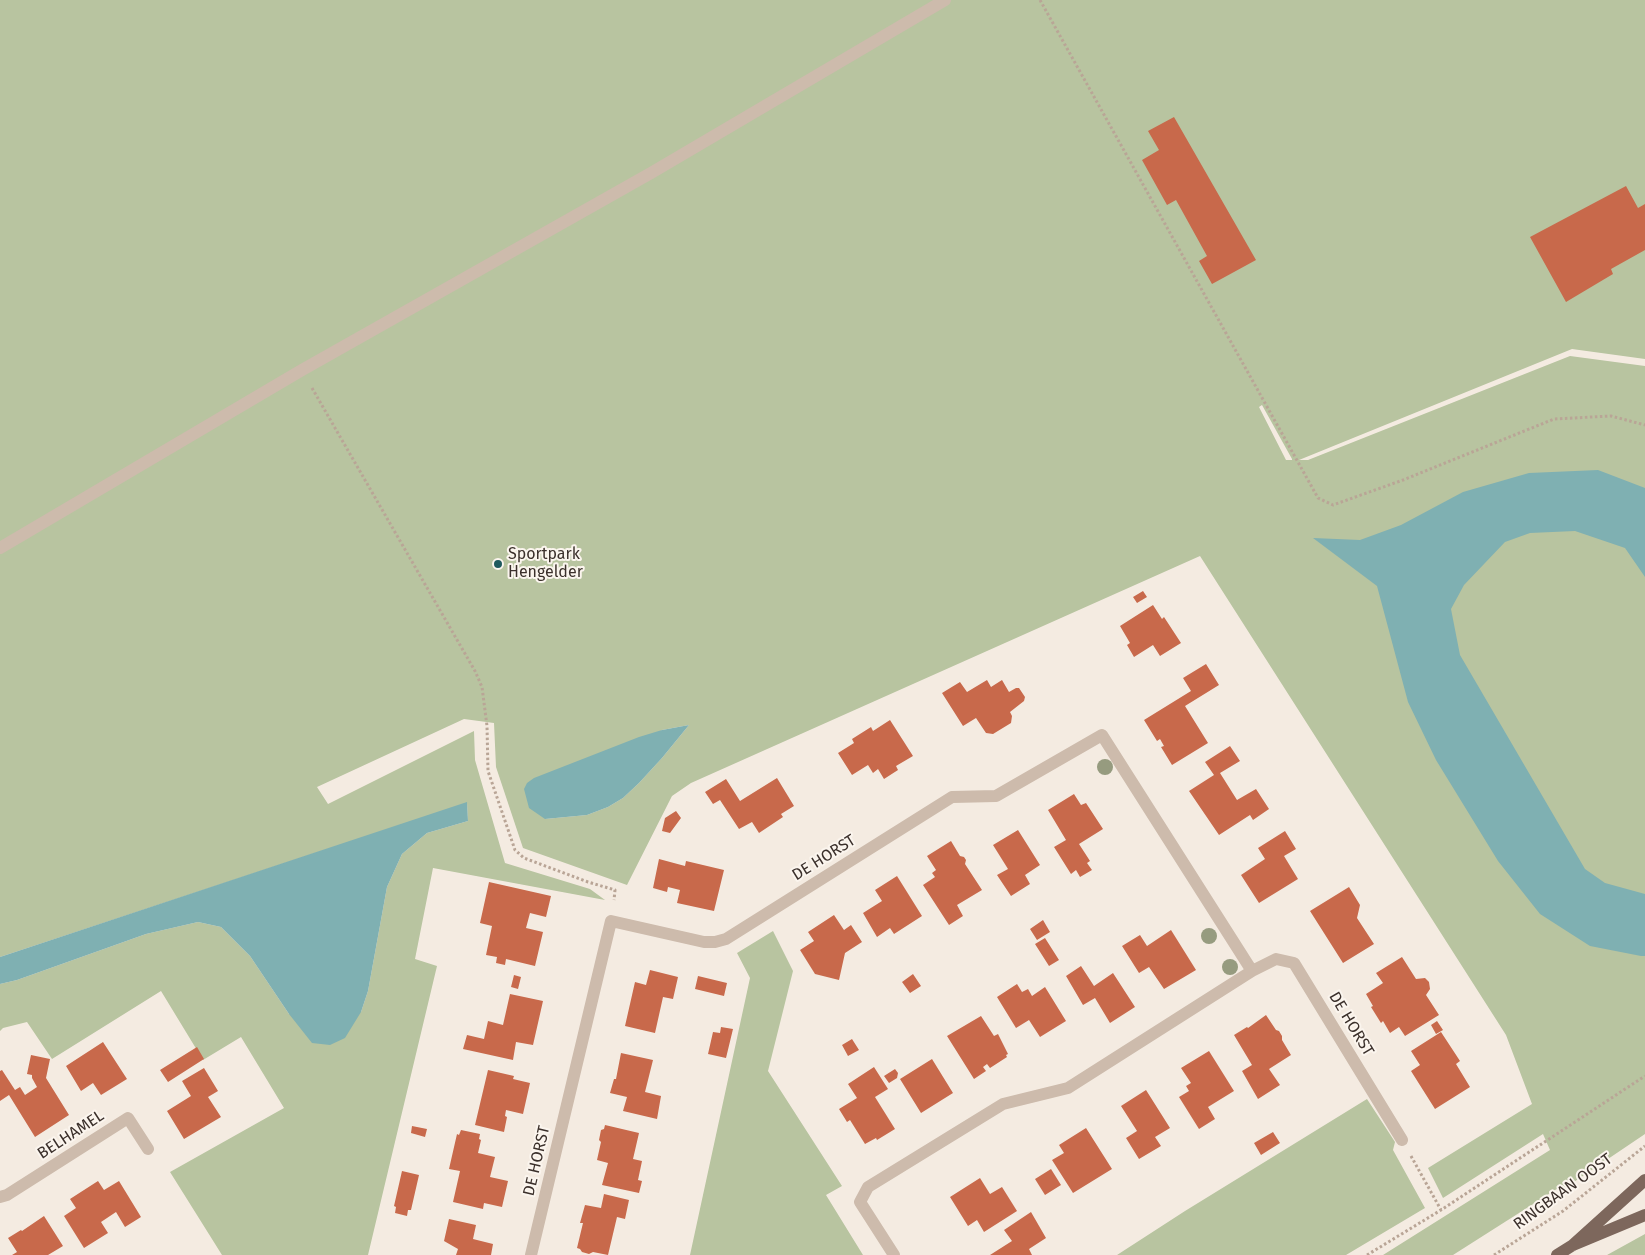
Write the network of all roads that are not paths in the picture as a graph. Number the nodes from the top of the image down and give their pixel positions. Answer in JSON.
{"nodes":[{"id":1,"x":946,"y":0,"type":"edge"},
{"id":2,"x":0,"y":548,"type":"edge"},
{"id":3,"x":1252,"y":971,"type":"junction"},
{"id":4,"x":1402,"y":1140,"type":"road end"},
{"id":5,"x":148,"y":1149,"type":"dead end"},
{"id":6,"x":1645,"y":1180,"type":"edge"},
{"id":7,"x":0,"y":1197,"type":"edge"},
{"id":8,"x":1645,"y":1215,"type":"edge"},
{"id":9,"x":1573,"y":1245,"type":"junction"},
{"id":10,"x":531,"y":1255,"type":"edge"},
{"id":11,"x":894,"y":1255,"type":"edge"},
{"id":12,"x":1558,"y":1255,"type":"edge"}],
"edges":[{"from":1,"to":2,"type":"street"},
{"from":3,"to":4,"type":"street","name":"DE HORST"},
{"from":3,"to":10,"type":"street","name":"DE HORST"},
{"from":3,"to":11,"type":"street","name":"DE HORST"},
{"from":5,"to":7,"type":"street","name":"BELHAMEL"},
{"from":6,"to":9,"type":"main road"},
{"from":8,"to":9,"type":"main road"},
{"from":9,"to":12,"type":"main road"}]}
